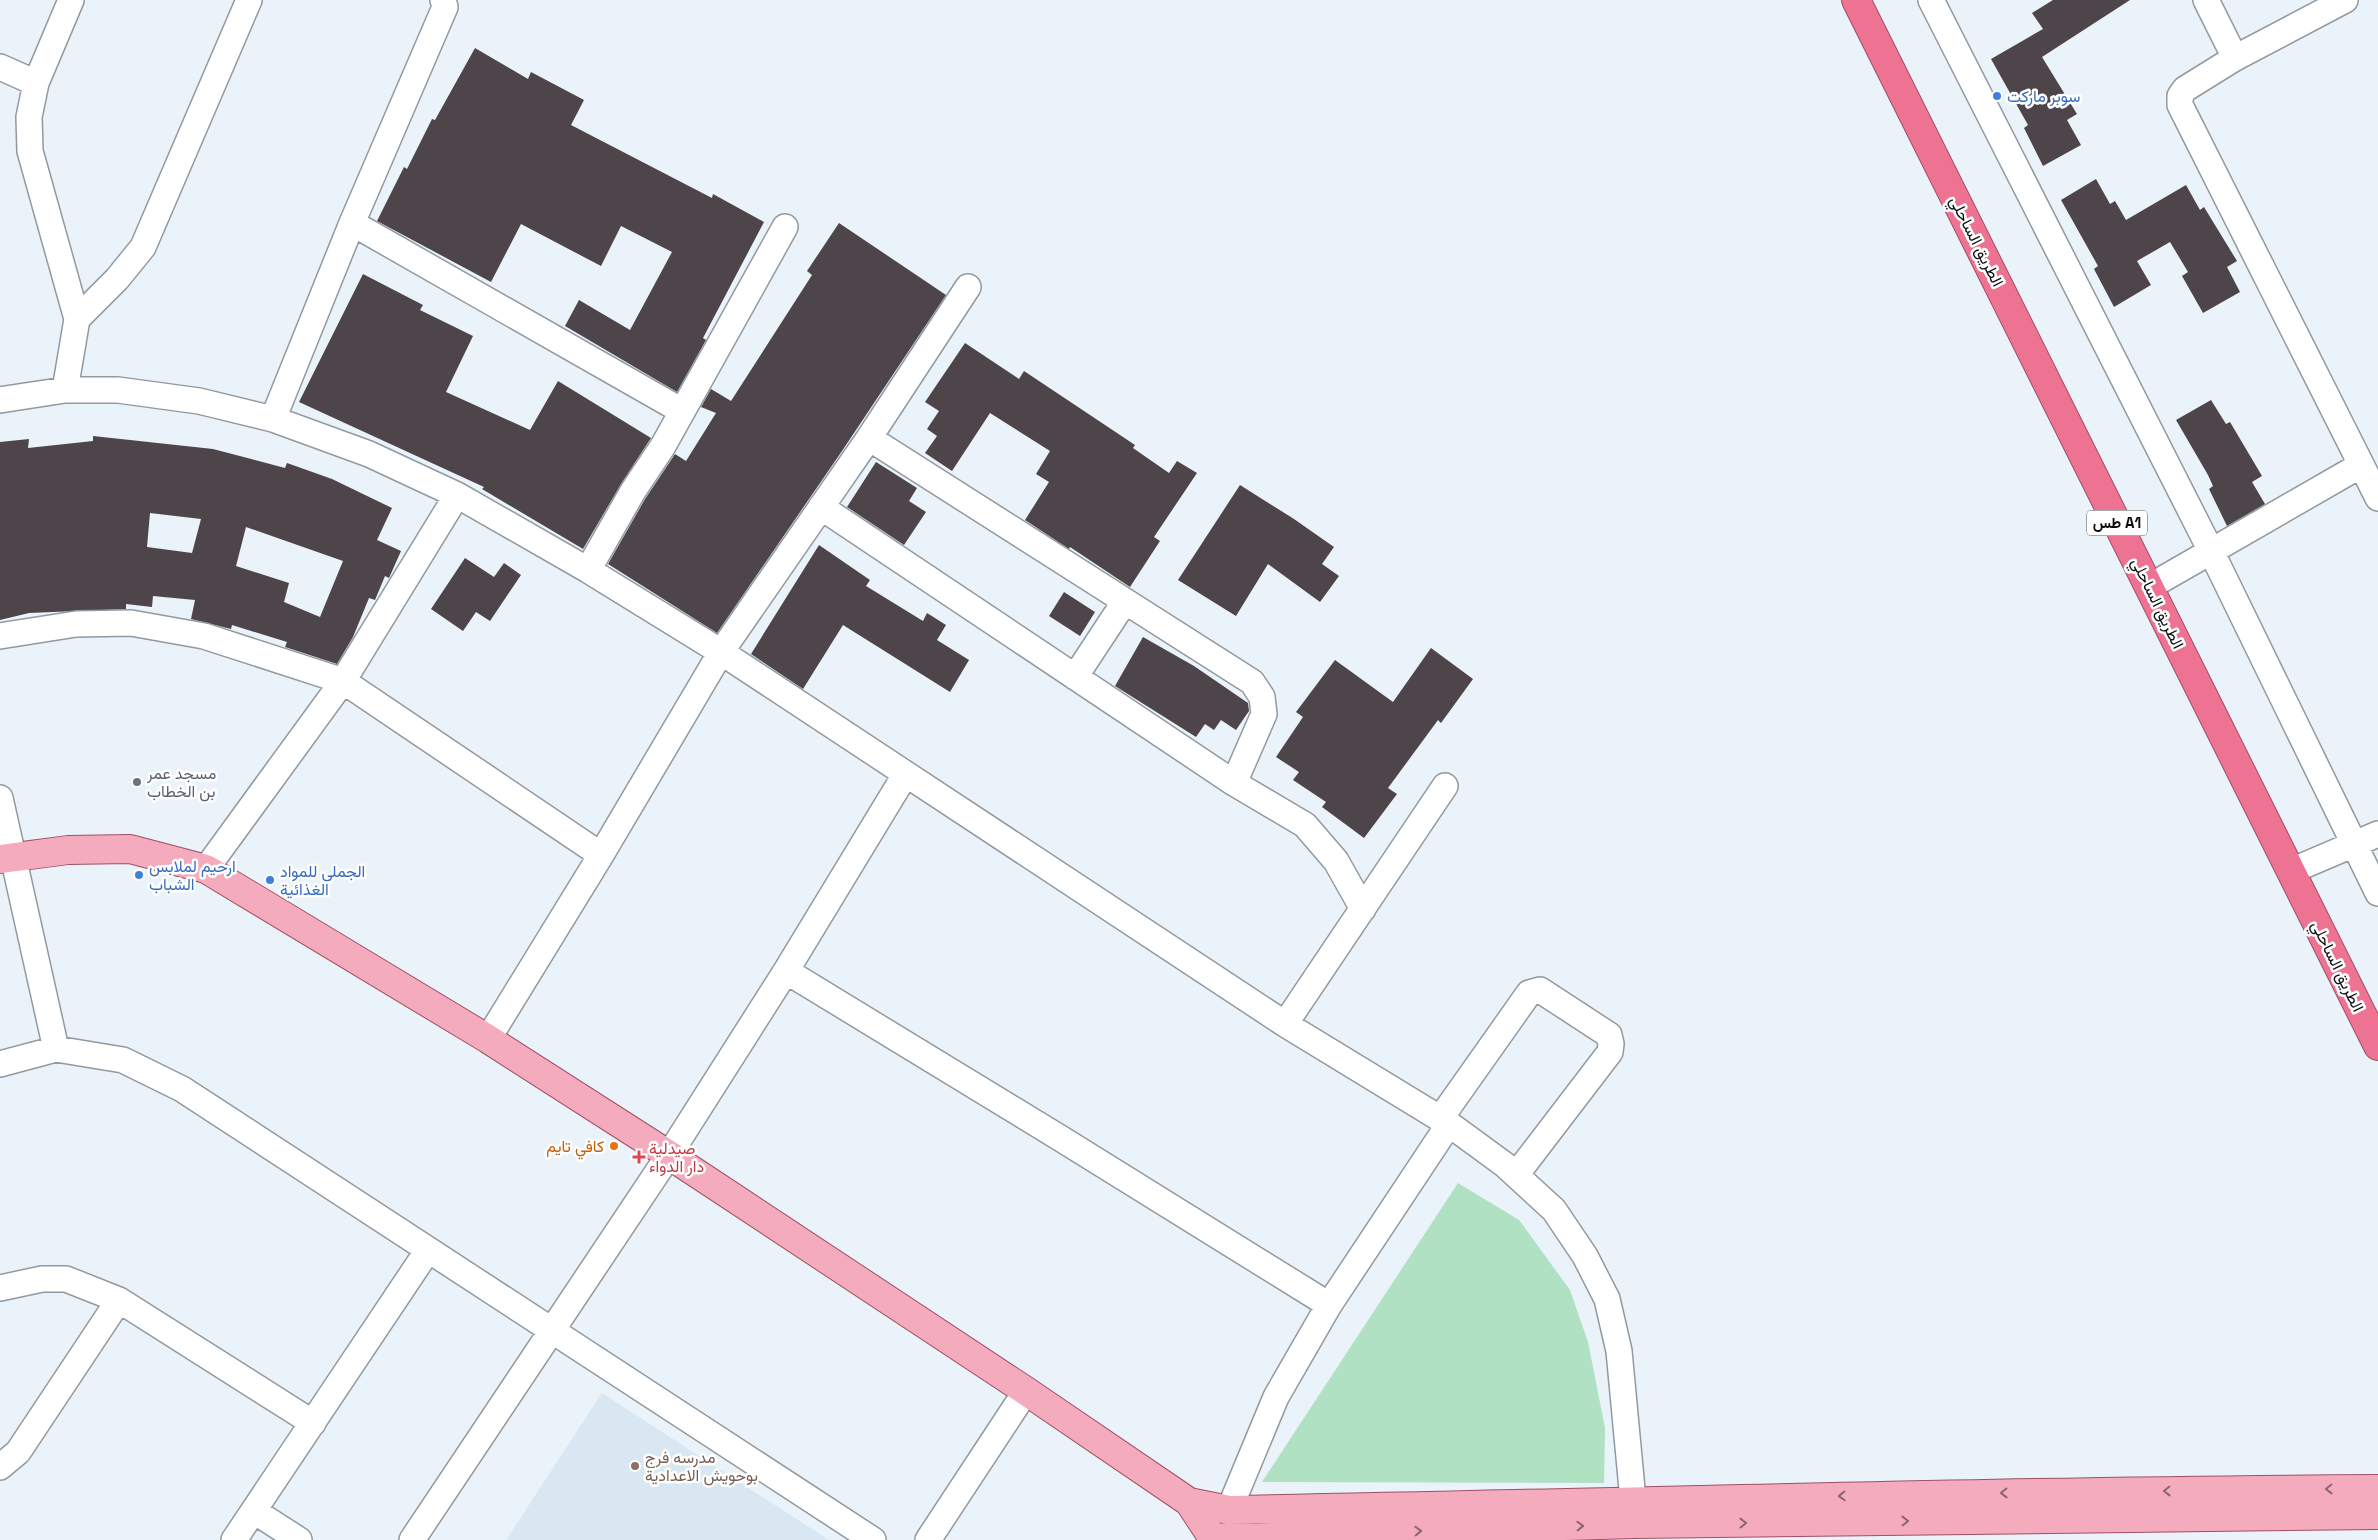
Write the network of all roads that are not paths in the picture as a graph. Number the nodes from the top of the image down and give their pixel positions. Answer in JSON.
{"nodes":[{"id":1,"x":71,"y":0,"type":"edge"},
{"id":2,"x":249,"y":0,"type":"edge"},
{"id":3,"x":443,"y":0,"type":"edge"},
{"id":4,"x":1856,"y":0,"type":"edge"},
{"id":5,"x":1931,"y":0,"type":"edge"},
{"id":6,"x":2206,"y":0,"type":"edge"},
{"id":7,"x":2345,"y":0,"type":"edge"},
{"id":8,"x":2235,"y":58,"type":"junction"},
{"id":9,"x":0,"y":67,"type":"edge"},
{"id":10,"x":36,"y":83,"type":"junction"},
{"id":11,"x":352,"y":223,"type":"junction"},
{"id":12,"x":785,"y":226,"type":"dead end"},
{"id":13,"x":968,"y":287,"type":"dead end"},
{"id":14,"x":77,"y":319,"type":"junction"},
{"id":15,"x":65,"y":390,"type":"junction"},
{"id":16,"x":0,"y":400,"type":"edge"},
{"id":17,"x":682,"y":411,"type":"junction"},
{"id":18,"x":273,"y":419,"type":"junction"},
{"id":19,"x":869,"y":438,"type":"junction"},
{"id":20,"x":2361,"y":465,"type":"junction"},
{"id":21,"x":457,"y":495,"type":"junction"},
{"id":22,"x":2378,"y":498,"type":"edge"},
{"id":23,"x":821,"y":507,"type":"junction"},
{"id":24,"x":2212,"y":553,"type":"junction"},
{"id":25,"x":588,"y":570,"type":"junction"},
{"id":26,"x":2150,"y":587,"type":"junction"},
{"id":27,"x":1124,"y":601,"type":"junction"},
{"id":28,"x":0,"y":636,"type":"edge"},
{"id":29,"x":721,"y":652,"type":"junction"},
{"id":30,"x":1075,"y":677,"type":"junction"},
{"id":31,"x":343,"y":681,"type":"junction"},
{"id":32,"x":905,"y":775,"type":"junction"},
{"id":33,"x":1234,"y":783,"type":"junction"},
{"id":34,"x":1445,"y":786,"type":"dead end"},
{"id":35,"x":0,"y":798,"type":"edge"},
{"id":36,"x":2378,"y":834,"type":"edge"},
{"id":37,"x":2354,"y":844,"type":"junction"},
{"id":38,"x":601,"y":855,"type":"junction"},
{"id":39,"x":6,"y":858,"type":"edge"},
{"id":40,"x":206,"y":869,"type":"junction"},
{"id":41,"x":2291,"y":871,"type":"junction"},
{"id":42,"x":2378,"y":893,"type":"edge"},
{"id":43,"x":1363,"y":909,"type":"junction"},
{"id":44,"x":786,"y":971,"type":"junction"},
{"id":45,"x":1284,"y":1024,"type":"junction"},
{"id":46,"x":488,"y":1039,"type":"junction"},
{"id":47,"x":2378,"y":1046,"type":"edge"},
{"id":48,"x":56,"y":1049,"type":"junction"},
{"id":49,"x":0,"y":1064,"type":"edge"},
{"id":50,"x":1445,"y":1122,"type":"junction"},
{"id":51,"x":669,"y":1155,"type":"junction"},
{"id":52,"x":1516,"y":1175,"type":"junction"},
{"id":53,"x":428,"y":1250,"type":"junction"},
{"id":54,"x":0,"y":1288,"type":"edge"},
{"id":55,"x":120,"y":1300,"type":"junction"},
{"id":56,"x":1329,"y":1305,"type":"junction"},
{"id":57,"x":552,"y":1331,"type":"junction"},
{"id":58,"x":1026,"y":1391,"type":"junction"},
{"id":59,"x":313,"y":1423,"type":"junction"},
{"id":60,"x":0,"y":1467,"type":"edge"},
{"id":61,"x":2378,"y":1489,"type":"edge"},
{"id":62,"x":1189,"y":1502,"type":"junction"},
{"id":63,"x":1229,"y":1510,"type":"junction"},
{"id":64,"x":254,"y":1511,"type":"junction"},
{"id":65,"x":1634,"y":1513,"type":"junction"},
{"id":66,"x":2378,"y":1515,"type":"edge"},
{"id":67,"x":1220,"y":1539,"type":"edge"},
{"id":68,"x":234,"y":1540,"type":"edge"},
{"id":69,"x":299,"y":1540,"type":"edge"},
{"id":70,"x":412,"y":1540,"type":"edge"},
{"id":71,"x":873,"y":1540,"type":"edge"},
{"id":72,"x":928,"y":1540,"type":"edge"}],
"edges":[{"from":1,"to":10,"type":"street"},
{"from":2,"to":14,"type":"street"},
{"from":3,"to":11,"type":"street"},
{"from":4,"to":26,"type":"highway","name":"الطريق الساحلي","number":"طس A1"},
{"from":5,"to":24,"type":"street"},
{"from":6,"to":8,"type":"street"},
{"from":7,"to":8,"type":"street"},
{"from":8,"to":20,"type":"street"},
{"from":9,"to":10,"type":"street"},
{"from":10,"to":14,"type":"street"},
{"from":11,"to":17,"type":"street"},
{"from":11,"to":18,"type":"street"},
{"from":12,"to":17,"type":"street"},
{"from":13,"to":19,"type":"street"},
{"from":14,"to":15,"type":"street"},
{"from":15,"to":16,"type":"street"},
{"from":15,"to":18,"type":"street"},
{"from":17,"to":25,"type":"street"},
{"from":18,"to":21,"type":"street"},
{"from":19,"to":23,"type":"street"},
{"from":19,"to":27,"type":"street"},
{"from":20,"to":22,"type":"street"},
{"from":20,"to":24,"type":"street"},
{"from":21,"to":25,"type":"street"},
{"from":21,"to":31,"type":"street"},
{"from":23,"to":29,"type":"street"},
{"from":23,"to":30,"type":"street"},
{"from":24,"to":26,"type":"street"},
{"from":24,"to":37,"type":"street"},
{"from":25,"to":29,"type":"street"},
{"from":26,"to":41,"type":"highway","name":"الطريق الساحلي","number":"طس A1"},
{"from":27,"to":30,"type":"street"},
{"from":27,"to":33,"type":"street"},
{"from":28,"to":31,"type":"street"},
{"from":29,"to":32,"type":"street"},
{"from":29,"to":38,"type":"street"},
{"from":30,"to":33,"type":"street"},
{"from":31,"to":38,"type":"street"},
{"from":31,"to":40,"type":"street"},
{"from":32,"to":44,"type":"street"},
{"from":32,"to":45,"type":"street"},
{"from":33,"to":43,"type":"street"},
{"from":34,"to":43,"type":"street"},
{"from":35,"to":39,"type":"street"},
{"from":36,"to":37,"type":"street"},
{"from":37,"to":41,"type":"street"},
{"from":37,"to":42,"type":"street"},
{"from":38,"to":46,"type":"street"},
{"from":39,"to":40,"type":"main road"},
{"from":39,"to":48,"type":"street"},
{"from":40,"to":46,"type":"main road"},
{"from":41,"to":47,"type":"highway","name":"الطريق الساحلي","number":"طس A1"},
{"from":43,"to":45,"type":"street"},
{"from":44,"to":51,"type":"street"},
{"from":44,"to":56,"type":"street"},
{"from":45,"to":50,"type":"street"},
{"from":46,"to":51,"type":"main road"},
{"from":48,"to":49,"type":"street"},
{"from":48,"to":53,"type":"street"},
{"from":50,"to":52,"type":"street"},
{"from":50,"to":52,"type":"street"},
{"from":50,"to":56,"type":"street"},
{"from":51,"to":57,"type":"street"},
{"from":51,"to":58,"type":"main road"},
{"from":52,"to":65,"type":"street"},
{"from":53,"to":57,"type":"street"},
{"from":53,"to":59,"type":"street"},
{"from":54,"to":55,"type":"street"},
{"from":55,"to":59,"type":"street"},
{"from":55,"to":60,"type":"street"},
{"from":56,"to":63,"type":"street"},
{"from":57,"to":70,"type":"street"},
{"from":57,"to":71,"type":"street"},
{"from":58,"to":62,"type":"main road"},
{"from":58,"to":72,"type":"street"},
{"from":59,"to":64,"type":"street"},
{"from":61,"to":65,"type":"main road","one_way":true},
{"from":62,"to":63,"type":"main road"},
{"from":62,"to":67,"type":"main road"},
{"from":63,"to":65,"type":"main road"},
{"from":63,"to":67,"type":"main road"},
{"from":64,"to":68,"type":"street"},
{"from":64,"to":69,"type":"street"},
{"from":65,"to":66,"type":"main road","one_way":true},
{"from":67,"to":65,"type":"main road","one_way":true}]}
